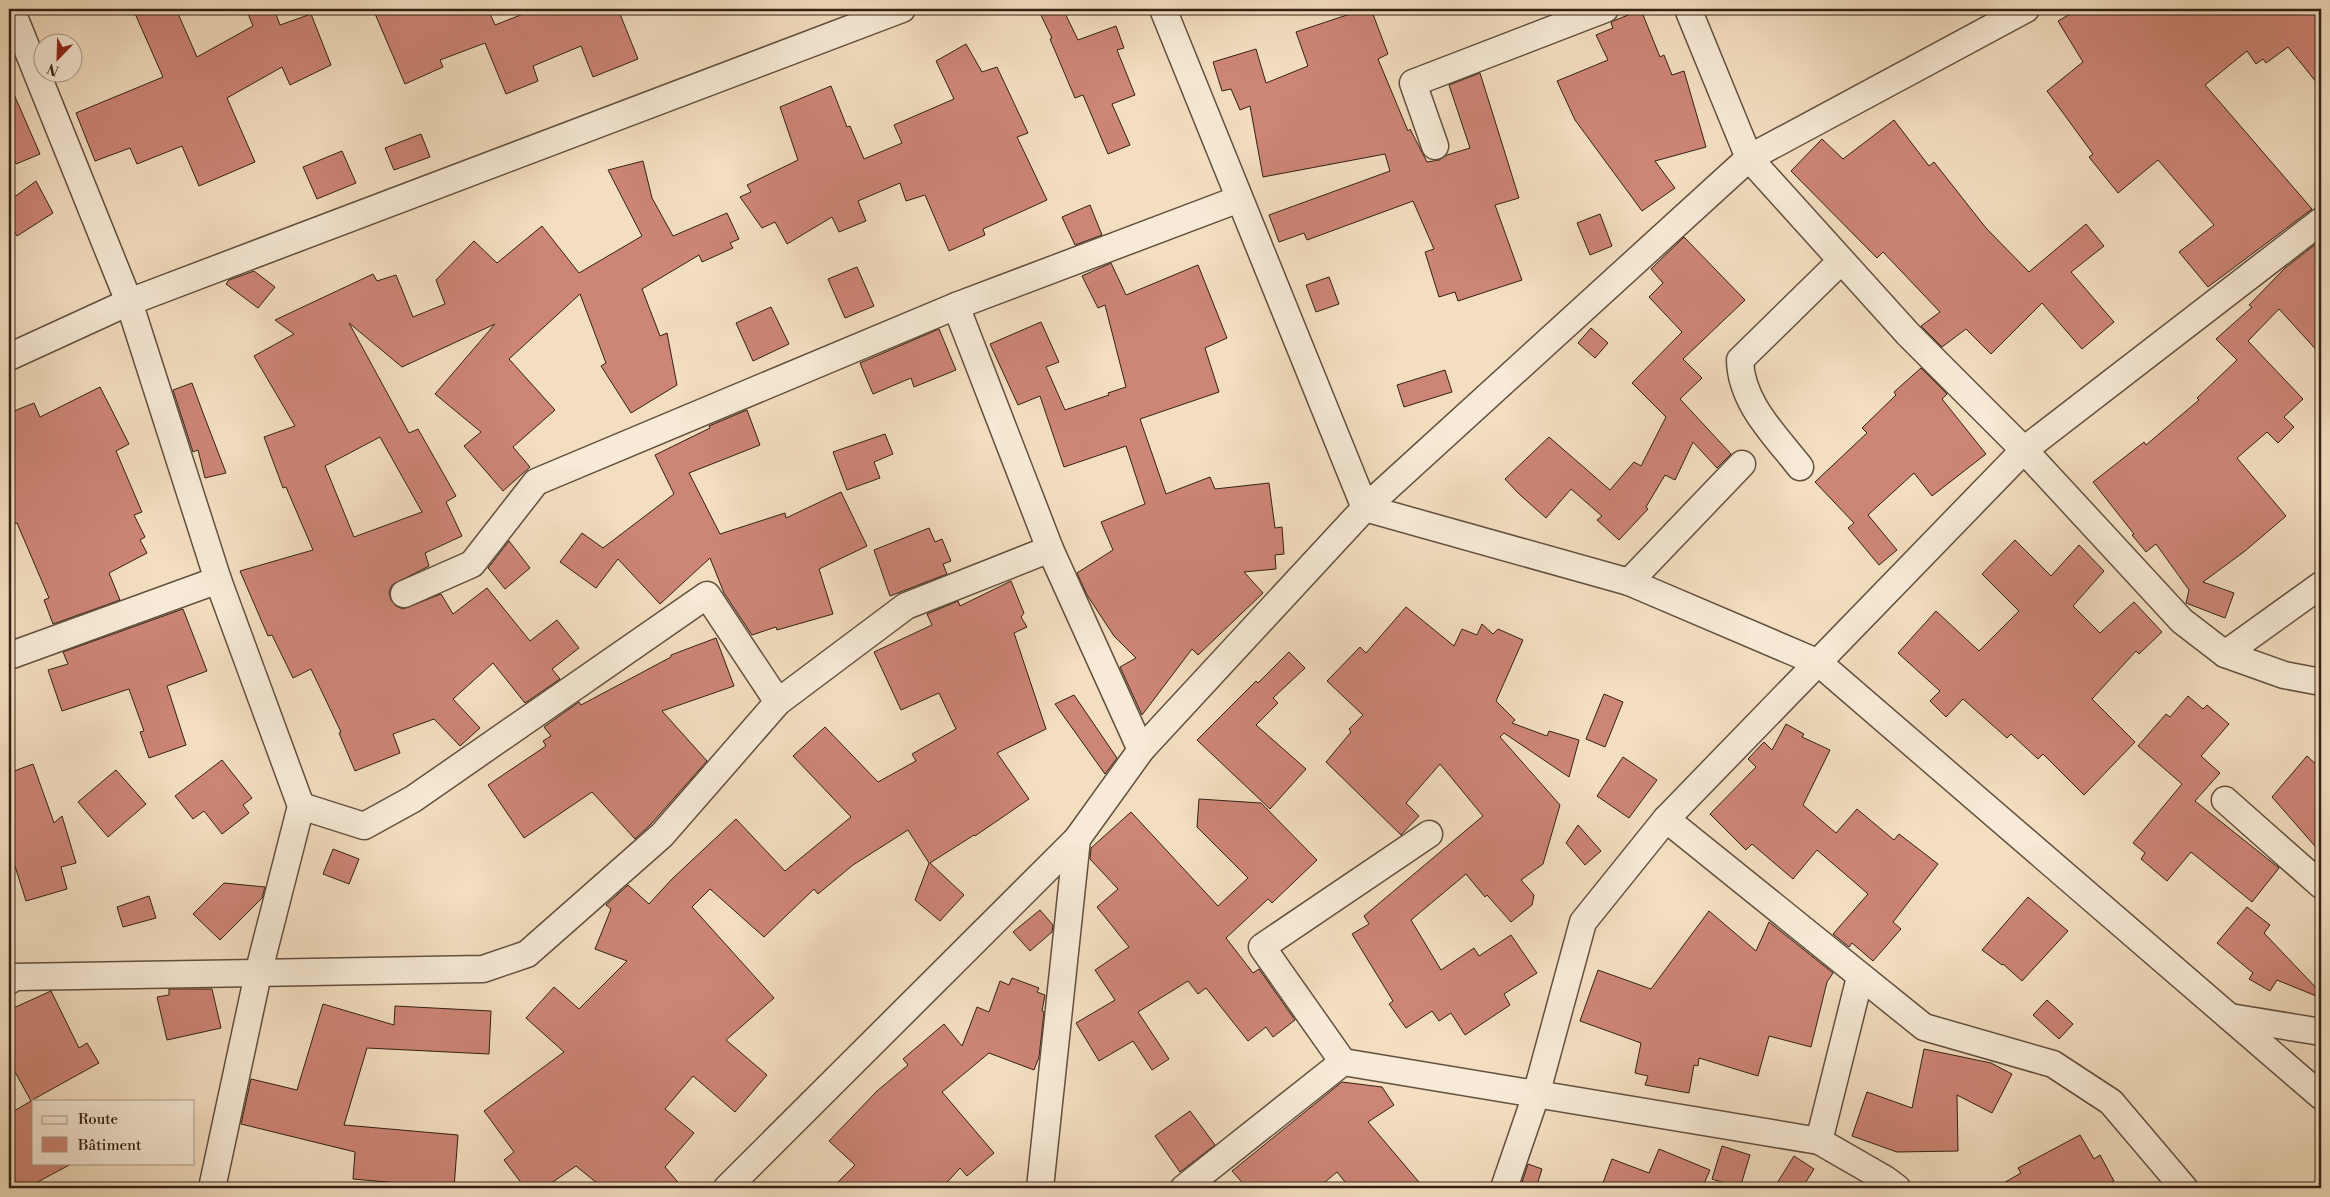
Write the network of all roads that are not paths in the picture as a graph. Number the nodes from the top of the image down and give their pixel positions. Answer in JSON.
{"nodes":[{"id":1,"x":11,"y":9,"type":"edge"},
{"id":2,"x":902,"y":9,"type":"edge"},
{"id":3,"x":1163,"y":9,"type":"edge"},
{"id":4,"x":1605,"y":9,"type":"edge"},
{"id":5,"x":1688,"y":9,"type":"edge"},
{"id":6,"x":2026,"y":9,"type":"edge"},
{"id":7,"x":1435,"y":146,"type":"dead end"},
{"id":8,"x":1749,"y":158,"type":"junction"},
{"id":9,"x":1240,"y":199,"type":"junction"},
{"id":10,"x":2321,"y":221,"type":"edge"},
{"id":11,"x":1841,"y":260,"type":"junction"},
{"id":12,"x":129,"y":302,"type":"junction"},
{"id":13,"x":956,"y":306,"type":"junction"},
{"id":14,"x":9,"y":357,"type":"edge"},
{"id":15,"x":2024,"y":450,"type":"junction"},
{"id":16,"x":1742,"y":464,"type":"dead end"},
{"id":17,"x":1800,"y":467,"type":"dead end"},
{"id":18,"x":1365,"y":508,"type":"junction"},
{"id":19,"x":1050,"y":549,"type":"junction"},
{"id":20,"x":218,"y":580,"type":"junction"},
{"id":21,"x":1629,"y":582,"type":"junction"},
{"id":22,"x":2321,"y":585,"type":"edge"},
{"id":23,"x":404,"y":594,"type":"dead end"},
{"id":24,"x":2225,"y":654,"type":"junction"},
{"id":25,"x":9,"y":656,"type":"edge"},
{"id":26,"x":1819,"y":663,"type":"junction"},
{"id":27,"x":2321,"y":682,"type":"edge"},
{"id":28,"x":778,"y":702,"type":"junction"},
{"id":29,"x":1141,"y":750,"type":"junction"},
{"id":30,"x":2225,"y":800,"type":"dead end"},
{"id":31,"x":301,"y":806,"type":"junction"},
{"id":32,"x":1666,"y":819,"type":"junction"},
{"id":33,"x":1429,"y":834,"type":"dead end"},
{"id":34,"x":1077,"y":839,"type":"junction"},
{"id":35,"x":2321,"y":884,"type":"edge"},
{"id":36,"x":258,"y":974,"type":"junction"},
{"id":37,"x":1860,"y":976,"type":"junction"},
{"id":38,"x":9,"y":981,"type":"edge"},
{"id":39,"x":2229,"y":1017,"type":"junction"},
{"id":40,"x":2321,"y":1032,"type":"edge"},
{"id":41,"x":1344,"y":1062,"type":"junction"},
{"id":42,"x":1536,"y":1095,"type":"junction"},
{"id":43,"x":2321,"y":1096,"type":"edge"},
{"id":44,"x":1819,"y":1141,"type":"junction"},
{"id":45,"x":1512,"y":1164,"type":"junction"},
{"id":46,"x":212,"y":1188,"type":"edge"},
{"id":47,"x":727,"y":1188,"type":"edge"},
{"id":48,"x":1040,"y":1188,"type":"edge"},
{"id":49,"x":1184,"y":1188,"type":"edge"},
{"id":50,"x":1485,"y":1188,"type":"edge"},
{"id":51,"x":1504,"y":1188,"type":"edge"},
{"id":52,"x":1897,"y":1188,"type":"edge"},
{"id":53,"x":2184,"y":1188,"type":"edge"}],
"edges":[{"from":1,"to":12,"type":"street"},
{"from":2,"to":12,"type":"street"},
{"from":3,"to":9,"type":"street"},
{"from":4,"to":7,"type":"street"},
{"from":5,"to":8,"type":"street"},
{"from":6,"to":8,"type":"street"},
{"from":8,"to":11,"type":"street"},
{"from":8,"to":18,"type":"street"},
{"from":9,"to":13,"type":"street"},
{"from":9,"to":18,"type":"street"},
{"from":10,"to":15,"type":"street"},
{"from":11,"to":15,"type":"street"},
{"from":11,"to":17,"type":"street"},
{"from":12,"to":14,"type":"street"},
{"from":12,"to":20,"type":"street"},
{"from":13,"to":19,"type":"street"},
{"from":13,"to":23,"type":"street"},
{"from":15,"to":24,"type":"street"},
{"from":15,"to":26,"type":"street"},
{"from":16,"to":21,"type":"street"},
{"from":18,"to":21,"type":"street"},
{"from":18,"to":29,"type":"street"},
{"from":19,"to":28,"type":"street"},
{"from":19,"to":29,"type":"street"},
{"from":20,"to":25,"type":"street"},
{"from":20,"to":31,"type":"street"},
{"from":21,"to":26,"type":"street"},
{"from":22,"to":24,"type":"street"},
{"from":24,"to":27,"type":"street"},
{"from":26,"to":32,"type":"street"},
{"from":26,"to":39,"type":"street"},
{"from":28,"to":31,"type":"street"},
{"from":28,"to":36,"type":"street"},
{"from":29,"to":34,"type":"street"},
{"from":30,"to":35,"type":"street"},
{"from":31,"to":36,"type":"street"},
{"from":32,"to":37,"type":"street"},
{"from":32,"to":42,"type":"street"},
{"from":33,"to":41,"type":"street"},
{"from":34,"to":47,"type":"street"},
{"from":34,"to":48,"type":"street"},
{"from":36,"to":38,"type":"street"},
{"from":36,"to":46,"type":"street"},
{"from":37,"to":44,"type":"street"},
{"from":37,"to":53,"type":"street"},
{"from":39,"to":40,"type":"street"},
{"from":39,"to":43,"type":"street"},
{"from":41,"to":42,"type":"street"},
{"from":41,"to":49,"type":"street"},
{"from":42,"to":44,"type":"street"},
{"from":42,"to":45,"type":"street"},
{"from":44,"to":52,"type":"street"},
{"from":45,"to":50,"type":"street"},
{"from":45,"to":51,"type":"street"}]}
